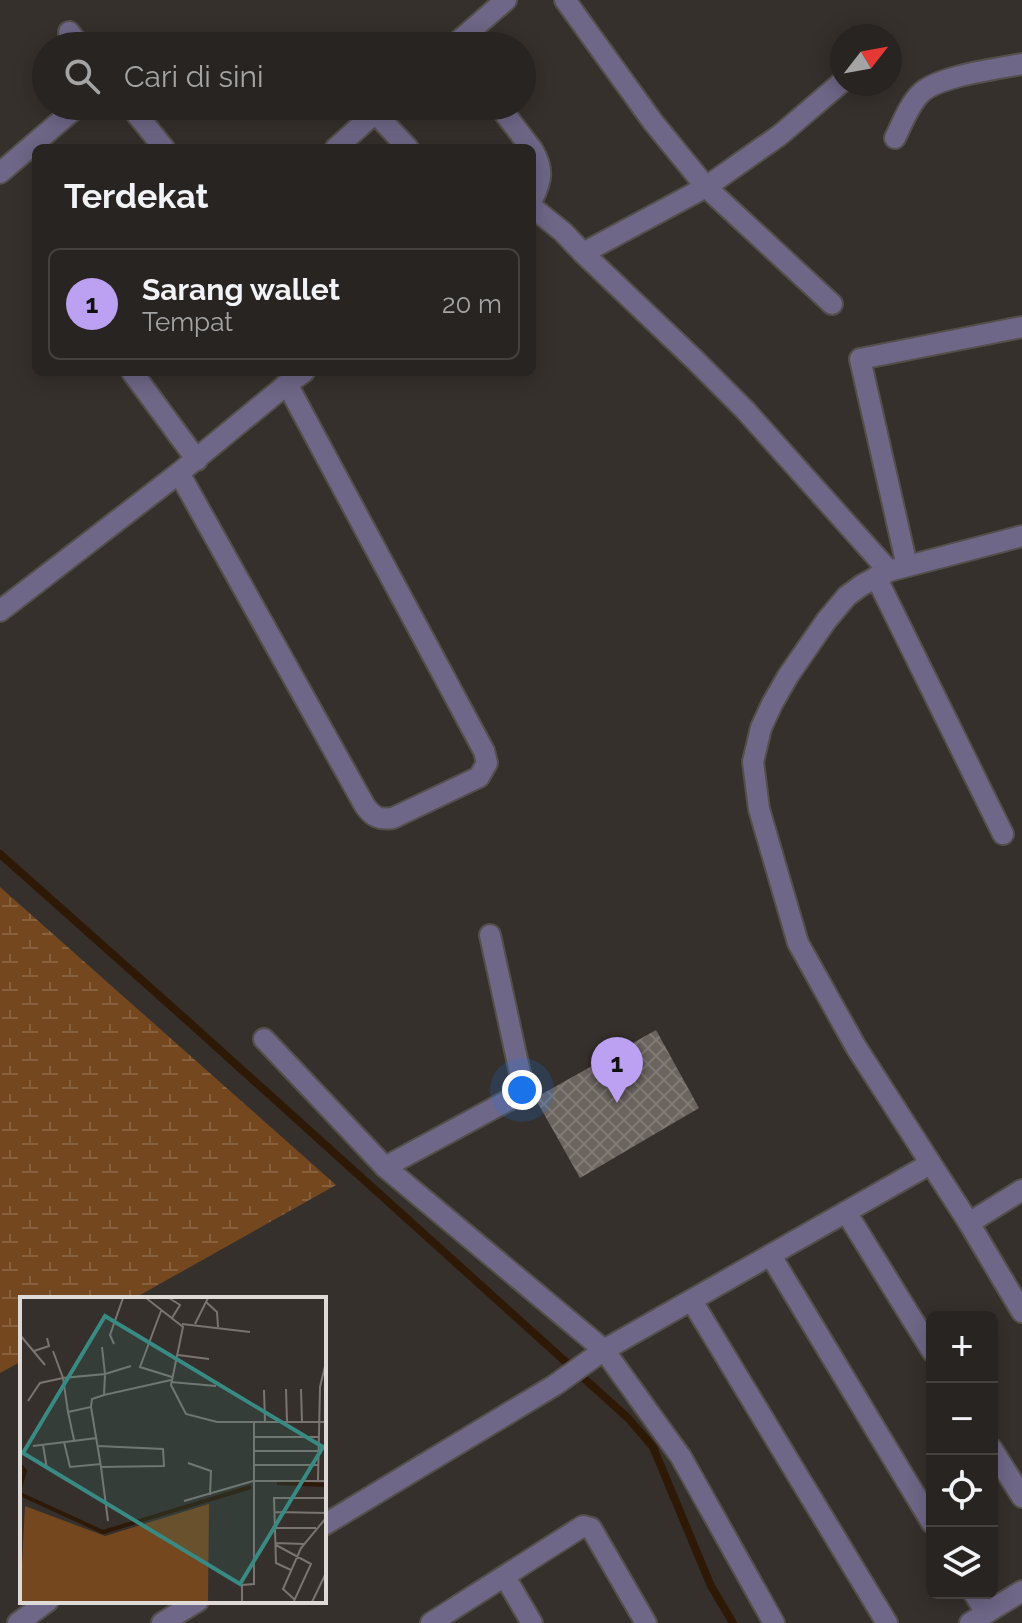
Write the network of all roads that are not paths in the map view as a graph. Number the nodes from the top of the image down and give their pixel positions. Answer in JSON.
{"nodes":[{"id":1,"x":506,"y":0,"type":"edge"},
{"id":2,"x":565,"y":0,"type":"edge"},
{"id":3,"x":469,"y":32,"type":"edge"},
{"id":4,"x":1022,"y":64,"type":"edge"},
{"id":5,"x":830,"y":92,"type":"edge"},
{"id":6,"x":62,"y":120,"type":"edge"},
{"id":7,"x":141,"y":120,"type":"edge"},
{"id":8,"x":368,"y":120,"type":"edge"},
{"id":9,"x":387,"y":120,"type":"edge"},
{"id":10,"x":510,"y":120,"type":"edge"},
{"id":11,"x":895,"y":138,"type":"dead end"},
{"id":12,"x":34,"y":144,"type":"edge"},
{"id":13,"x":161,"y":144,"type":"edge"},
{"id":14,"x":341,"y":144,"type":"edge"},
{"id":15,"x":405,"y":144,"type":"edge"},
{"id":16,"x":528,"y":144,"type":"edge"},
{"id":17,"x":32,"y":146,"type":"edge"},
{"id":18,"x":536,"y":156,"type":"edge"},
{"id":19,"x":0,"y":173,"type":"edge"},
{"id":20,"x":706,"y":187,"type":"junction"},
{"id":21,"x":536,"y":190,"type":"edge"},
{"id":22,"x":536,"y":210,"type":"edge"},
{"id":23,"x":583,"y":253,"type":"junction"},
{"id":24,"x":832,"y":304,"type":"dead end"},
{"id":25,"x":1022,"y":327,"type":"edge"},
{"id":26,"x":135,"y":376,"type":"edge"},
{"id":27,"x":296,"y":378,"type":"edge"},
{"id":28,"x":197,"y":460,"type":"junction"},
{"id":29,"x":179,"y":473,"type":"junction"},
{"id":30,"x":1022,"y":536,"type":"edge"},
{"id":31,"x":891,"y":572,"type":"junction"},
{"id":32,"x":0,"y":611,"type":"edge"},
{"id":33,"x":1003,"y":834,"type":"dead end"},
{"id":34,"x":490,"y":935,"type":"dead end"},
{"id":35,"x":264,"y":1039,"type":"dead end"},
{"id":36,"x":930,"y":1164,"type":"junction"},
{"id":37,"x":385,"y":1167,"type":"junction"},
{"id":38,"x":1022,"y":1190,"type":"edge"},
{"id":39,"x":846,"y":1212,"type":"junction"},
{"id":40,"x":969,"y":1223,"type":"junction"},
{"id":41,"x":771,"y":1256,"type":"junction"},
{"id":42,"x":692,"y":1301,"type":"junction"},
{"id":43,"x":1022,"y":1312,"type":"edge"},
{"id":44,"x":926,"y":1341,"type":"edge"},
{"id":45,"x":598,"y":1355,"type":"junction"},
{"id":46,"x":996,"y":1455,"type":"edge"},
{"id":47,"x":1022,"y":1497,"type":"edge"},
{"id":48,"x":926,"y":1513,"type":"edge"},
{"id":49,"x":326,"y":1524,"type":"edge"},
{"id":50,"x":505,"y":1577,"type":"junction"},
{"id":51,"x":1022,"y":1591,"type":"edge"},
{"id":52,"x":45,"y":1603,"type":"edge"},
{"id":53,"x":195,"y":1603,"type":"edge"},
{"id":54,"x":978,"y":1618,"type":"edge"},
{"id":55,"x":18,"y":1623,"type":"edge"},
{"id":56,"x":162,"y":1623,"type":"edge"},
{"id":57,"x":431,"y":1623,"type":"edge"},
{"id":58,"x":532,"y":1623,"type":"edge"},
{"id":59,"x":646,"y":1623,"type":"edge"},
{"id":60,"x":774,"y":1623,"type":"edge"},
{"id":61,"x":887,"y":1623,"type":"edge"}],
"edges":[{"from":1,"to":3,"type":"street"},
{"from":2,"to":20,"type":"street"},
{"from":4,"to":11,"type":"street"},
{"from":5,"to":20,"type":"street"},
{"from":6,"to":12,"type":"street"},
{"from":7,"to":13,"type":"street"},
{"from":8,"to":14,"type":"street"},
{"from":9,"to":15,"type":"street"},
{"from":10,"to":16,"type":"street"},
{"from":17,"to":19,"type":"street"},
{"from":18,"to":21,"type":"street"},
{"from":20,"to":23,"type":"street"},
{"from":20,"to":24,"type":"street"},
{"from":22,"to":23,"type":"street"},
{"from":23,"to":31,"type":"street"},
{"from":25,"to":31,"type":"street"},
{"from":26,"to":28,"type":"street"},
{"from":27,"to":28,"type":"street"},
{"from":27,"to":29,"type":"street"},
{"from":28,"to":29,"type":"street"},
{"from":29,"to":32,"type":"street"},
{"from":30,"to":31,"type":"street"},
{"from":31,"to":33,"type":"street"},
{"from":31,"to":36,"type":"street"},
{"from":34,"to":37,"type":"street"},
{"from":35,"to":37,"type":"street"},
{"from":36,"to":39,"type":"street"},
{"from":36,"to":40,"type":"street"},
{"from":37,"to":45,"type":"street"},
{"from":38,"to":40,"type":"street"},
{"from":39,"to":41,"type":"street"},
{"from":39,"to":44,"type":"street"},
{"from":40,"to":43,"type":"street"},
{"from":41,"to":42,"type":"street"},
{"from":41,"to":48,"type":"street"},
{"from":42,"to":45,"type":"street"},
{"from":42,"to":61,"type":"street"},
{"from":45,"to":49,"type":"street"},
{"from":45,"to":60,"type":"street"},
{"from":46,"to":47,"type":"street"},
{"from":50,"to":57,"type":"street"},
{"from":50,"to":58,"type":"street"},
{"from":50,"to":59,"type":"street"},
{"from":51,"to":54,"type":"street"},
{"from":52,"to":55,"type":"street"},
{"from":53,"to":56,"type":"street"}]}
